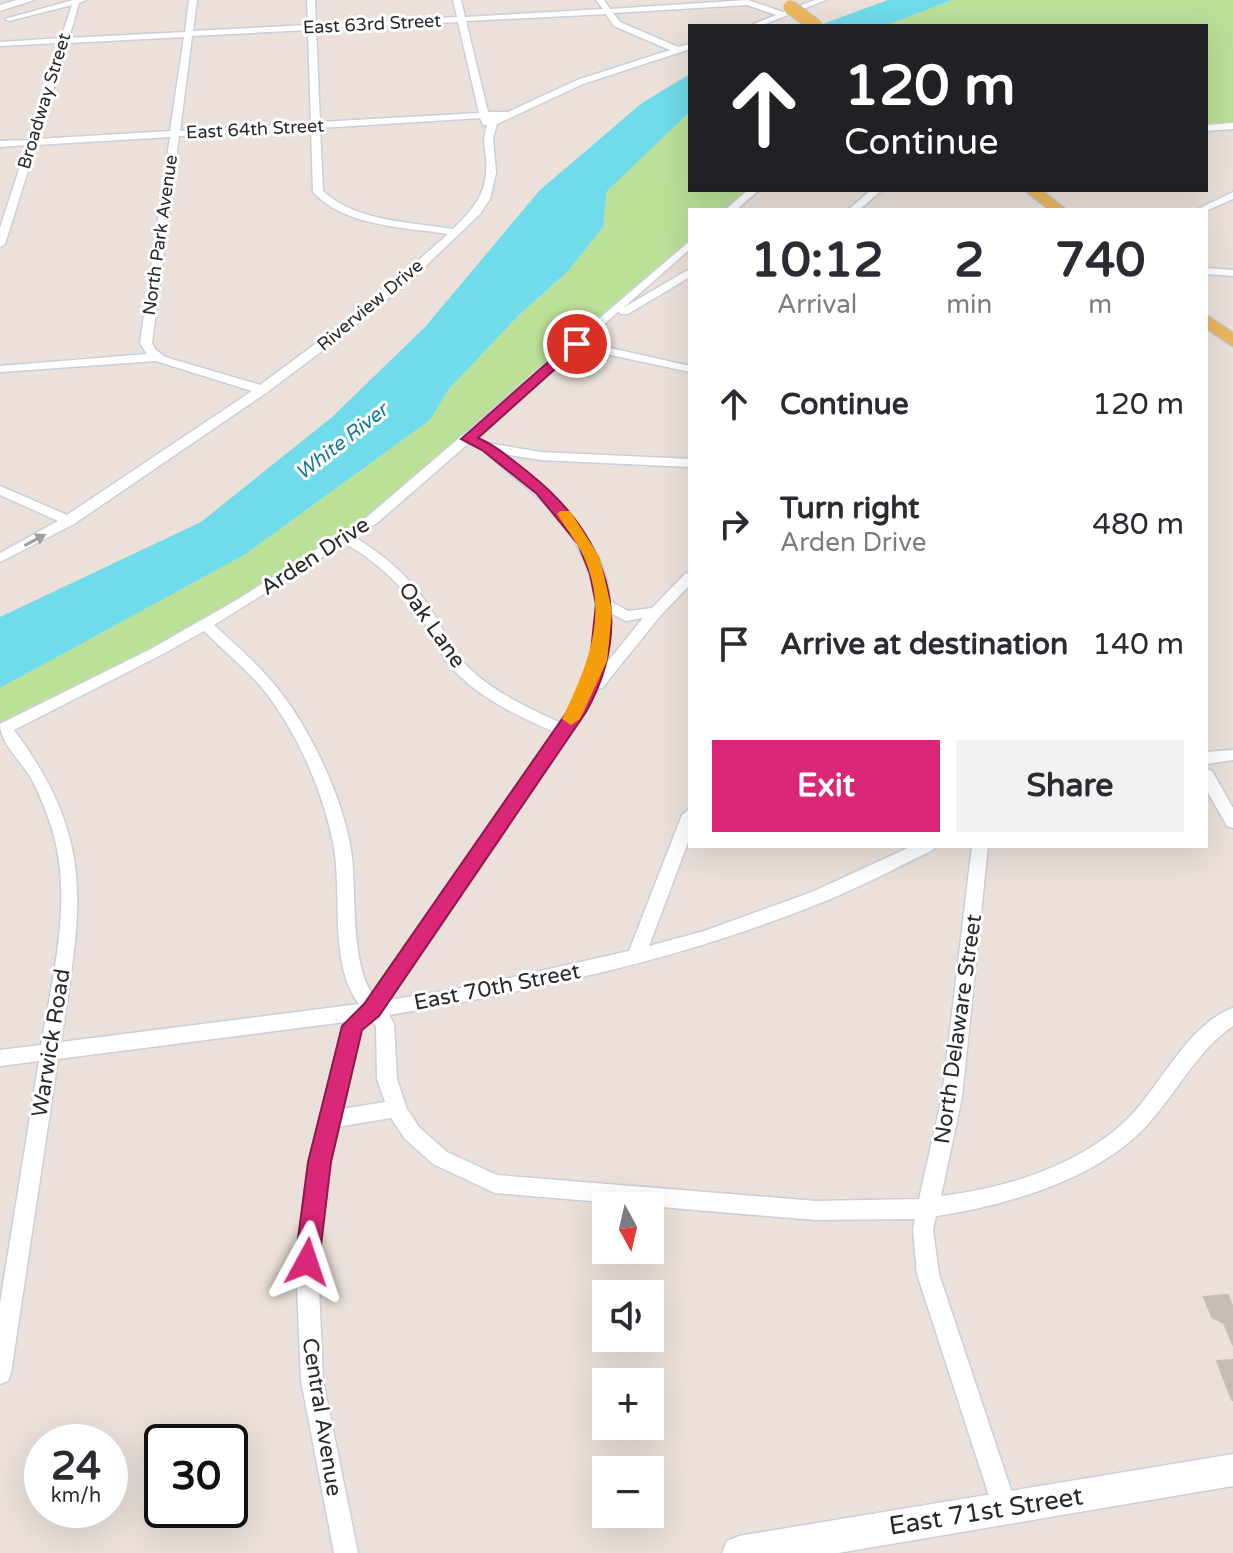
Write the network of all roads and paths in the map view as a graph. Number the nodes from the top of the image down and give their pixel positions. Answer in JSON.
{"nodes":[{"id":1,"x":29,"y":0,"type":"edge"},
{"id":2,"x":193,"y":0,"type":"edge"},
{"id":3,"x":311,"y":0,"type":"edge"},
{"id":4,"x":457,"y":0,"type":"edge"},
{"id":5,"x":600,"y":0,"type":"edge"},
{"id":6,"x":822,"y":0,"type":"edge"},
{"id":7,"x":79,"y":2,"type":"edge"},
{"id":8,"x":742,"y":2,"type":"edge"},
{"id":9,"x":785,"y":7,"type":"edge"},
{"id":10,"x":0,"y":8,"type":"edge"},
{"id":11,"x":605,"y":11,"type":"junction"},
{"id":12,"x":9,"y":19,"type":"dead end"},
{"id":13,"x":462,"y":19,"type":"junction"},
{"id":14,"x":756,"y":24,"type":"edge"},
{"id":15,"x":813,"y":24,"type":"edge"},
{"id":16,"x":312,"y":27,"type":"junction"},
{"id":17,"x":189,"y":33,"type":"junction"},
{"id":18,"x":63,"y":40,"type":"junction"},
{"id":19,"x":0,"y":44,"type":"edge"},
{"id":20,"x":688,"y":47,"type":"edge"},
{"id":21,"x":677,"y":50,"type":"junction"},
{"id":22,"x":510,"y":114,"type":"junction"},
{"id":23,"x":485,"y":115,"type":"junction"},
{"id":24,"x":315,"y":125,"type":"junction"},
{"id":25,"x":1233,"y":126,"type":"edge"},
{"id":26,"x":1208,"y":128,"type":"edge"},
{"id":27,"x":174,"y":134,"type":"junction"},
{"id":28,"x":488,"y":135,"type":"junction"},
{"id":29,"x":31,"y":142,"type":"junction"},
{"id":30,"x":0,"y":144,"type":"edge"},
{"id":31,"x":752,"y":192,"type":"edge"},
{"id":32,"x":875,"y":192,"type":"edge"},
{"id":33,"x":1035,"y":192,"type":"edge"},
{"id":34,"x":1233,"y":195,"type":"edge"},
{"id":35,"x":732,"y":208,"type":"edge"},
{"id":36,"x":855,"y":208,"type":"edge"},
{"id":37,"x":1056,"y":208,"type":"edge"},
{"id":38,"x":1205,"y":208,"type":"edge"},
{"id":39,"x":453,"y":232,"type":"junction"},
{"id":40,"x":0,"y":244,"type":"edge"},
{"id":41,"x":688,"y":246,"type":"edge"},
{"id":42,"x":667,"y":264,"type":"junction"},
{"id":43,"x":688,"y":271,"type":"edge"},
{"id":44,"x":1208,"y":271,"type":"edge"},
{"id":45,"x":688,"y":273,"type":"edge"},
{"id":46,"x":1233,"y":273,"type":"edge"},
{"id":47,"x":1208,"y":322,"type":"edge"},
{"id":48,"x":595,"y":330,"type":"junction"},
{"id":49,"x":1233,"y":341,"type":"edge"},
{"id":50,"x":577,"y":344,"type":"junction"},
{"id":51,"x":157,"y":357,"type":"junction"},
{"id":52,"x":0,"y":369,"type":"edge"},
{"id":53,"x":688,"y":369,"type":"edge"},
{"id":54,"x":262,"y":390,"type":"junction"},
{"id":55,"x":468,"y":439,"type":"junction"},
{"id":56,"x":487,"y":447,"type":"junction"},
{"id":57,"x":556,"y":460,"type":"junction"},
{"id":58,"x":688,"y":463,"type":"edge"},
{"id":59,"x":531,"y":482,"type":"junction"},
{"id":60,"x":0,"y":490,"type":"edge"},
{"id":61,"x":69,"y":521,"type":"junction"},
{"id":62,"x":345,"y":538,"type":"junction"},
{"id":63,"x":0,"y":558,"type":"edge"},
{"id":64,"x":688,"y":579,"type":"edge"},
{"id":65,"x":604,"y":604,"type":"junction"},
{"id":66,"x":656,"y":612,"type":"junction"},
{"id":67,"x":205,"y":624,"type":"junction"},
{"id":68,"x":579,"y":708,"type":"junction"},
{"id":69,"x":2,"y":729,"type":"edge"},
{"id":70,"x":563,"y":730,"type":"junction"},
{"id":71,"x":1233,"y":755,"type":"edge"},
{"id":72,"x":1208,"y":758,"type":"edge"},
{"id":73,"x":1208,"y":778,"type":"edge"},
{"id":74,"x":688,"y":820,"type":"edge"},
{"id":75,"x":1233,"y":822,"type":"edge"},
{"id":76,"x":923,"y":848,"type":"edge"},
{"id":77,"x":980,"y":848,"type":"edge"},
{"id":78,"x":636,"y":957,"type":"junction"},
{"id":79,"x":372,"y":1010,"type":"junction"},
{"id":80,"x":1233,"y":1016,"type":"edge"},
{"id":81,"x":50,"y":1052,"type":"junction"},
{"id":82,"x":0,"y":1058,"type":"edge"},
{"id":83,"x":396,"y":1109,"type":"junction"},
{"id":84,"x":331,"y":1119,"type":"junction"},
{"id":85,"x":927,"y":1210,"type":"junction"},
{"id":86,"x":0,"y":1373,"type":"edge"},
{"id":87,"x":1233,"y":1470,"type":"edge"},
{"id":88,"x":1005,"y":1508,"type":"junction"},
{"id":89,"x":346,"y":1553,"type":"edge"},
{"id":90,"x":739,"y":1553,"type":"edge"}],
"edges":[{"from":1,"to":10,"type":"main road"},
{"from":2,"to":17,"type":"street","name":"North Park Avenue"},
{"from":3,"to":16,"type":"street"},
{"from":4,"to":13,"type":"street","name":"Riverview Drive"},
{"from":5,"to":11,"type":"street"},
{"from":6,"to":9,"type":"street"},
{"from":7,"to":12,"type":"street"},
{"from":7,"to":18,"type":"street","name":"Broadway Street"},
{"from":8,"to":9,"type":"street","name":"East 63rd Street"},
{"from":8,"to":11,"type":"street","name":"East 63rd Street"},
{"from":9,"to":14,"type":"street"},
{"from":9,"to":15,"type":"main road","bridge":true},
{"from":11,"to":13,"type":"street","name":"East 63rd Street"},
{"from":11,"to":21,"type":"street"},
{"from":13,"to":16,"type":"street","name":"East 63rd Street"},
{"from":13,"to":23,"type":"street","name":"Riverview Drive"},
{"from":16,"to":17,"type":"street","name":"East 63rd Street"},
{"from":16,"to":24,"type":"street"},
{"from":17,"to":18,"type":"street","name":"East 63rd Street"},
{"from":17,"to":27,"type":"street","name":"North Park Avenue"},
{"from":18,"to":19,"type":"street","name":"East 63rd Street"},
{"from":18,"to":29,"type":"street","name":"Broadway Street"},
{"from":20,"to":21,"type":"street"},
{"from":21,"to":22,"type":"street"},
{"from":22,"to":23,"type":"street","name":"East 64th Street"},
{"from":22,"to":28,"type":"street"},
{"from":23,"to":24,"type":"street","name":"East 64th Street"},
{"from":23,"to":28,"type":"street","name":"Riverview Drive"},
{"from":24,"to":27,"type":"street","name":"East 64th Street"},
{"from":24,"to":39,"type":"street"},
{"from":25,"to":26,"type":"street"},
{"from":27,"to":29,"type":"street","name":"East 64th Street"},
{"from":27,"to":51,"type":"street","name":"North Park Avenue"},
{"from":28,"to":39,"type":"street","name":"Riverview Drive"},
{"from":29,"to":30,"type":"street","name":"East 64th Street"},
{"from":29,"to":40,"type":"street","name":"Broadway Street"},
{"from":31,"to":35,"type":"street"},
{"from":32,"to":36,"type":"street"},
{"from":33,"to":37,"type":"main road"},
{"from":34,"to":38,"type":"street"},
{"from":39,"to":54,"type":"street","name":"Riverview Drive"},
{"from":41,"to":42,"type":"street","name":"Arden Drive"},
{"from":42,"to":43,"type":"street"},
{"from":42,"to":48,"type":"street","name":"Arden Drive"},
{"from":44,"to":46,"type":"street"},
{"from":45,"to":48,"type":"street","name":"Arden Drive"},
{"from":47,"to":49,"type":"main road"},
{"from":48,"to":50,"type":"street","name":"Arden Drive"},
{"from":50,"to":53,"type":"street"},
{"from":50,"to":55,"type":"street","name":"Arden Drive"},
{"from":51,"to":52,"type":"street"},
{"from":51,"to":54,"type":"street"},
{"from":54,"to":61,"type":"street","name":"Riverview Drive"},
{"from":55,"to":56,"type":"street"},
{"from":55,"to":62,"type":"street","name":"Arden Drive"},
{"from":56,"to":57,"type":"street"},
{"from":56,"to":59,"type":"street"},
{"from":57,"to":58,"type":"street"},
{"from":57,"to":59,"type":"street"},
{"from":59,"to":65,"type":"street"},
{"from":60,"to":61,"type":"street"},
{"from":63,"to":61,"type":"street","name":"Riverview Drive","one_way":true},
{"from":62,"to":67,"type":"street","name":"Arden Drive"},
{"from":62,"to":70,"type":"street","name":"Oak Lane"},
{"from":64,"to":66,"type":"street"},
{"from":65,"to":66,"type":"street"},
{"from":65,"to":68,"type":"street"},
{"from":66,"to":68,"type":"street"},
{"from":67,"to":69,"type":"street","name":"Arden Drive"},
{"from":67,"to":79,"type":"street"},
{"from":68,"to":70,"type":"street","name":"Central Avenue"},
{"from":69,"to":81,"type":"street","name":"Warwick Road"},
{"from":70,"to":79,"type":"street","name":"Central Avenue"},
{"from":71,"to":72,"type":"street"},
{"from":73,"to":75,"type":"street"},
{"from":74,"to":78,"type":"street"},
{"from":76,"to":78,"type":"street","name":"East 70th Street"},
{"from":77,"to":85,"type":"street","name":"North Delaware Street"},
{"from":78,"to":79,"type":"street","name":"East 70th Street"},
{"from":79,"to":81,"type":"street","name":"East 70th Street"},
{"from":79,"to":83,"type":"street"},
{"from":79,"to":84,"type":"street","name":"Central Avenue"},
{"from":80,"to":85,"type":"street"},
{"from":81,"to":82,"type":"street","name":"East 70th Street"},
{"from":81,"to":86,"type":"street","name":"Warwick Road"},
{"from":83,"to":84,"type":"street"},
{"from":83,"to":85,"type":"street"},
{"from":84,"to":89,"type":"street","name":"Central Avenue"},
{"from":85,"to":88,"type":"street","name":"North Delaware Street"},
{"from":87,"to":88,"type":"main road","name":"East 71st Street"},
{"from":88,"to":90,"type":"main road","name":"East 71st Street"}]}
